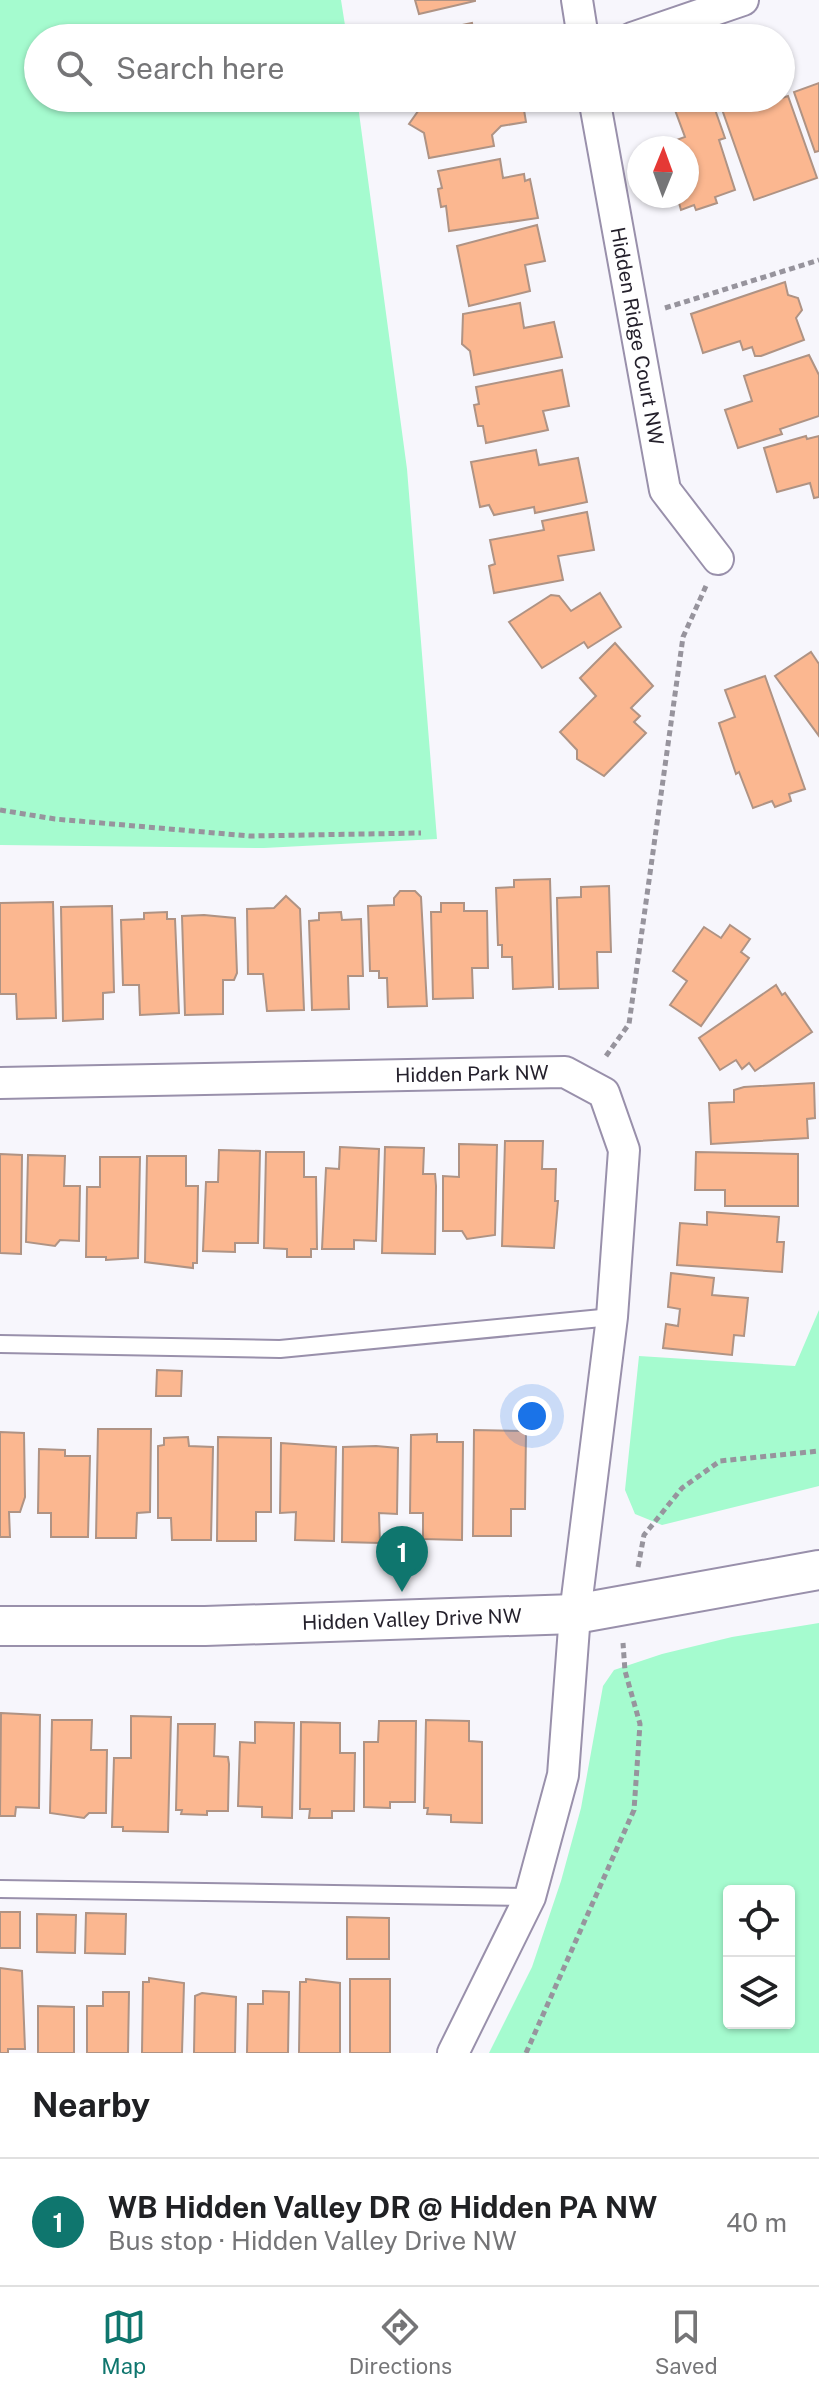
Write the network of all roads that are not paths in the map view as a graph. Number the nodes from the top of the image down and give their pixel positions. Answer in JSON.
{"nodes":[{"id":1,"x":577,"y":0,"type":"edge"},
{"id":2,"x":743,"y":0,"type":"edge"},
{"id":3,"x":581,"y":24,"type":"edge"},
{"id":4,"x":673,"y":24,"type":"edge"},
{"id":5,"x":597,"y":112,"type":"edge"},
{"id":6,"x":718,"y":559,"type":"road end"},
{"id":7,"x":0,"y":1083,"type":"edge"},
{"id":8,"x":612,"y":1317,"type":"junction"},
{"id":9,"x":0,"y":1344,"type":"edge"},
{"id":10,"x":819,"y":1570,"type":"edge"},
{"id":11,"x":575,"y":1614,"type":"junction"},
{"id":12,"x":0,"y":1626,"type":"edge"},
{"id":13,"x":0,"y":1889,"type":"edge"},
{"id":14,"x":530,"y":1897,"type":"junction"},
{"id":15,"x":453,"y":2053,"type":"edge"}],
"edges":[{"from":1,"to":3,"type":"street"},
{"from":2,"to":4,"type":"street"},
{"from":5,"to":6,"type":"street","name":"Hidden Ridge Court NW"},
{"from":7,"to":8,"type":"street","name":"Hidden Park NW"},
{"from":8,"to":9,"type":"lane"},
{"from":8,"to":11,"type":"street"},
{"from":10,"to":11,"type":"street","name":"Hidden Valley Drive NW"},
{"from":11,"to":12,"type":"street","name":"Hidden Valley Drive NW"},
{"from":11,"to":14,"type":"street"},
{"from":13,"to":14,"type":"lane"},
{"from":14,"to":15,"type":"street"}]}
